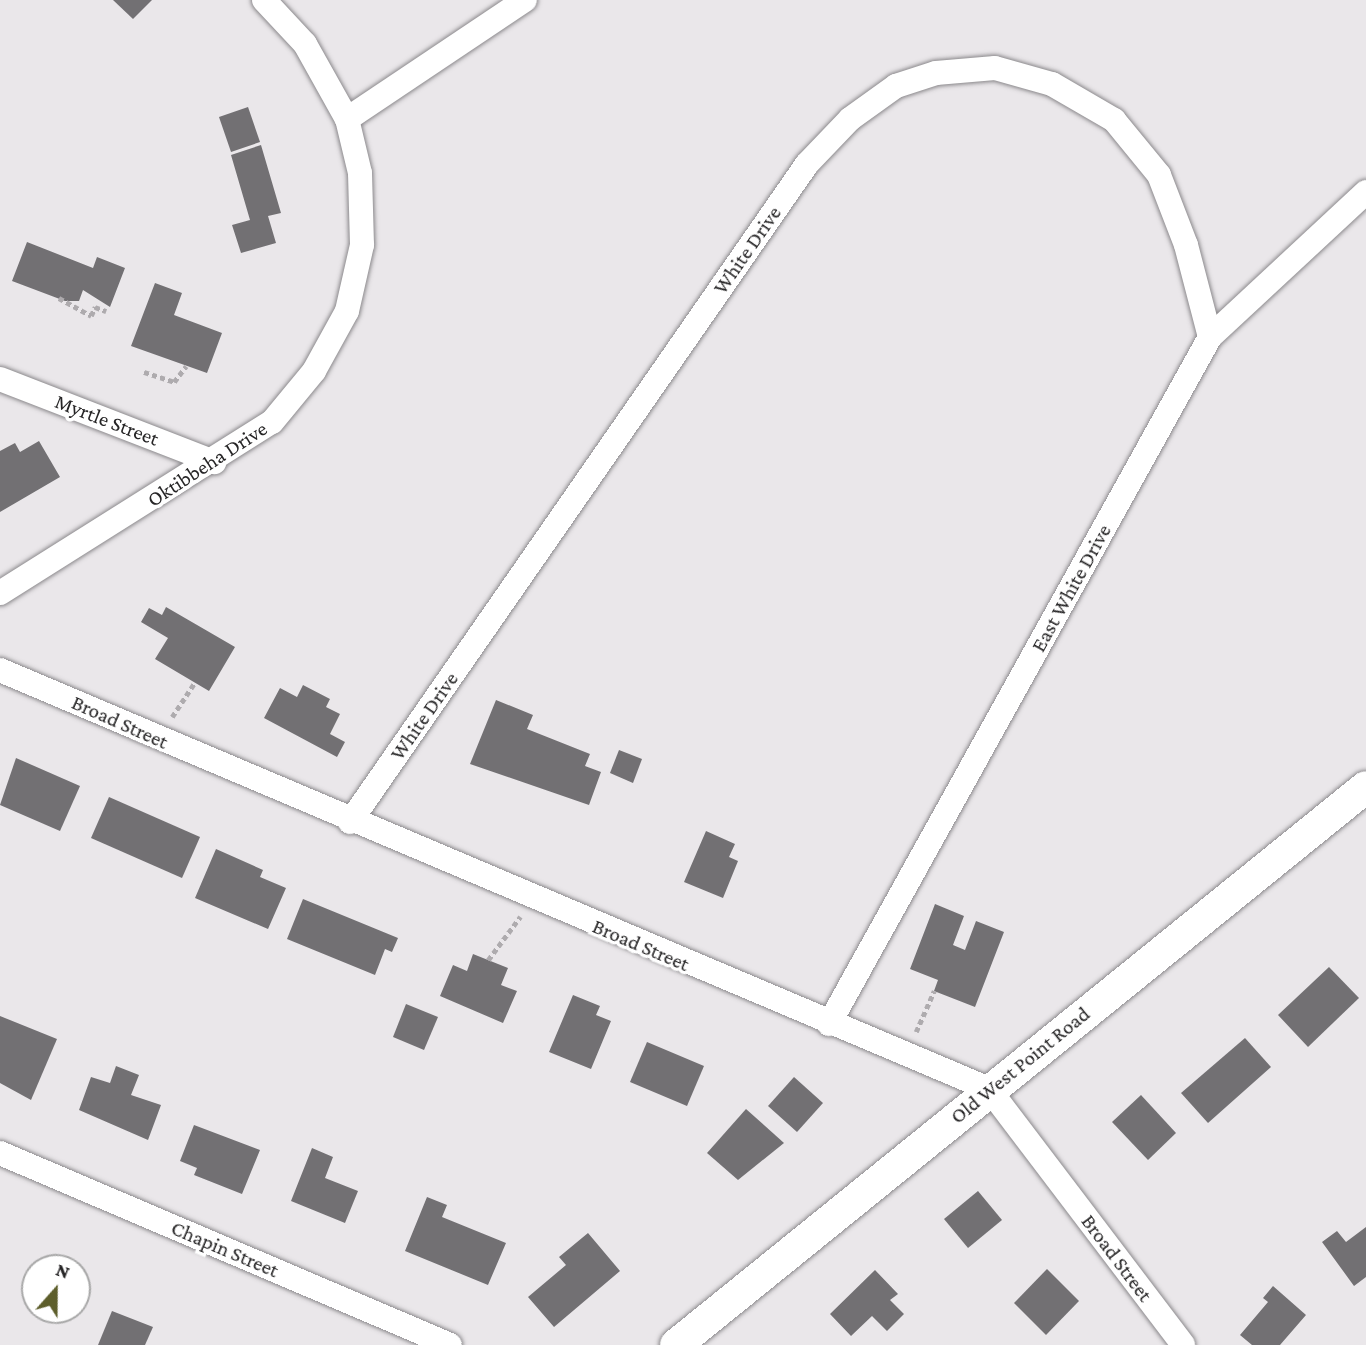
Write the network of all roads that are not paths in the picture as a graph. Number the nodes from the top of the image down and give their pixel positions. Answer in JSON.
{"nodes":[{"id":1,"x":264,"y":0,"type":"edge"},
{"id":2,"x":526,"y":0,"type":"edge"},
{"id":3,"x":347,"y":119,"type":"junction"},
{"id":4,"x":1366,"y":192,"type":"edge"},
{"id":5,"x":1210,"y":337,"type":"junction"},
{"id":6,"x":0,"y":379,"type":"edge"},
{"id":7,"x":214,"y":462,"type":"junction"},
{"id":8,"x":0,"y":593,"type":"edge"},
{"id":9,"x":0,"y":670,"type":"edge"},
{"id":10,"x":1366,"y":787,"type":"edge"},
{"id":11,"x":350,"y":822,"type":"junction"},
{"id":12,"x":829,"y":1024,"type":"junction"},
{"id":13,"x":989,"y":1089,"type":"junction"},
{"id":14,"x":0,"y":1153,"type":"edge"},
{"id":15,"x":450,"y":1345,"type":"edge"},
{"id":16,"x":676,"y":1345,"type":"edge"},
{"id":17,"x":1183,"y":1345,"type":"edge"}],
"edges":[{"from":1,"to":3,"type":"street","name":"Oktibbeha Drive"},
{"from":2,"to":3,"type":"street"},
{"from":3,"to":7,"type":"street","name":"Oktibbeha Drive"},
{"from":4,"to":5,"type":"street","name":"East White Drive"},
{"from":5,"to":11,"type":"street","name":"White Drive"},
{"from":5,"to":12,"type":"street","name":"East White Drive"},
{"from":6,"to":7,"type":"street","name":"Myrtle Street"},
{"from":7,"to":8,"type":"street","name":"Oktibbeha Drive"},
{"from":9,"to":11,"type":"street","name":"Broad Street"},
{"from":10,"to":13,"type":"street","name":"Old West Point Road"},
{"from":11,"to":12,"type":"street","name":"Broad Street"},
{"from":12,"to":13,"type":"street","name":"Broad Street"},
{"from":13,"to":16,"type":"street","name":"Old West Point Road"},
{"from":13,"to":17,"type":"street","name":"Broad Street"},
{"from":14,"to":15,"type":"street","name":"Chapin Street"}]}
